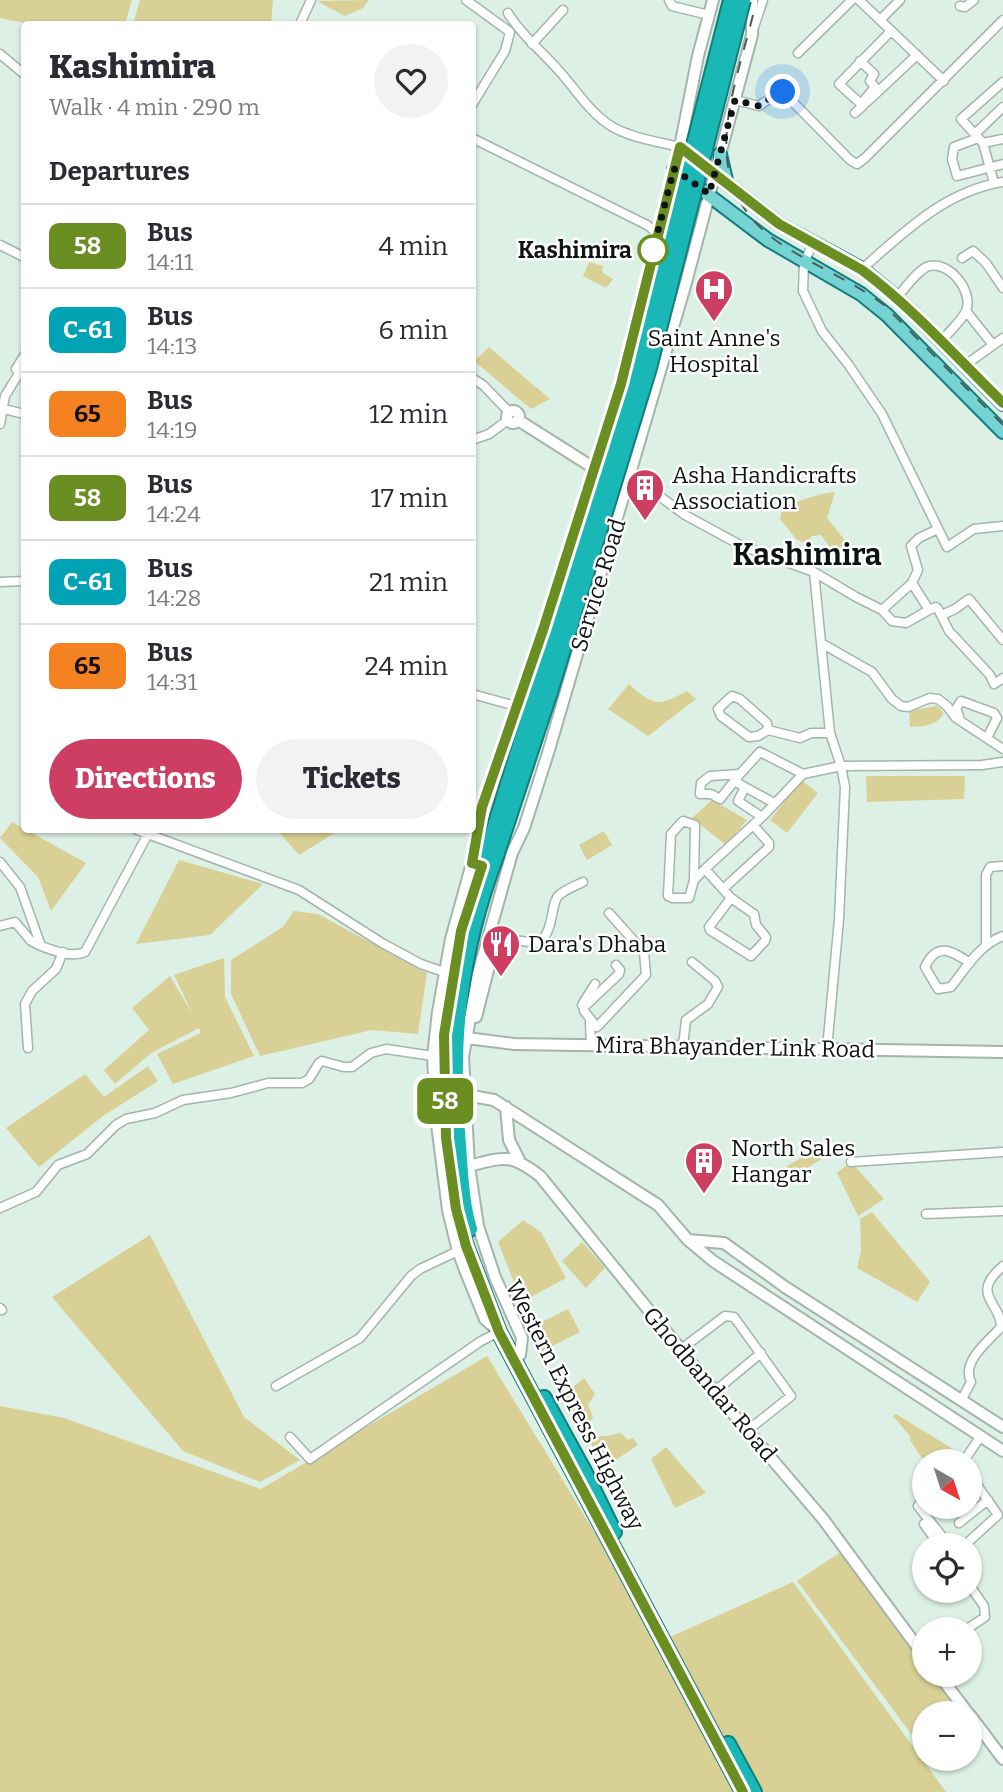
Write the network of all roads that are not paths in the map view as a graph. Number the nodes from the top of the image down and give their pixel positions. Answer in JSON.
{"nodes":[{"id":1,"x":311,"y":0,"type":"edge"},
{"id":2,"x":466,"y":0,"type":"edge"},
{"id":3,"x":669,"y":0,"type":"edge"},
{"id":4,"x":713,"y":0,"type":"edge"},
{"id":5,"x":731,"y":0,"type":"edge"},
{"id":6,"x":743,"y":0,"type":"edge"},
{"id":7,"x":752,"y":0,"type":"edge"},
{"id":8,"x":763,"y":0,"type":"edge"},
{"id":9,"x":852,"y":0,"type":"edge"},
{"id":10,"x":859,"y":0,"type":"edge"},
{"id":11,"x":900,"y":0,"type":"edge"},
{"id":12,"x":974,"y":0,"type":"edge"},
{"id":13,"x":960,"y":6,"type":"dead end"},
{"id":14,"x":564,"y":10,"type":"dead end"},
{"id":15,"x":508,"y":13,"type":"dead end"},
{"id":16,"x":709,"y":15,"type":"junction"},
{"id":17,"x":880,"y":20,"type":"junction"},
{"id":18,"x":301,"y":21,"type":"edge"},
{"id":19,"x":1002,"y":24,"type":"edge"},
{"id":20,"x":891,"y":31,"type":"junction"},
{"id":21,"x":752,"y":35,"type":"junction"},
{"id":22,"x":532,"y":44,"type":"junction"},
{"id":23,"x":798,"y":53,"type":"dead end"},
{"id":24,"x":917,"y":55,"type":"junction"},
{"id":25,"x":2,"y":58,"type":"edge"},
{"id":26,"x":860,"y":61,"type":"junction"},
{"id":27,"x":21,"y":72,"type":"edge"},
{"id":28,"x":944,"y":81,"type":"junction"},
{"id":29,"x":1003,"y":82,"type":"edge"},
{"id":30,"x":476,"y":98,"type":"edge"},
{"id":31,"x":735,"y":100,"type":"junction"},
{"id":32,"x":1003,"y":107,"type":"edge"},
{"id":33,"x":855,"y":113,"type":"dead end"},
{"id":34,"x":979,"y":139,"type":"junction"},
{"id":35,"x":1003,"y":139,"type":"edge"},
{"id":36,"x":476,"y":140,"type":"edge"},
{"id":37,"x":680,"y":147,"type":"junction"},
{"id":38,"x":720,"y":153,"type":"junction"},
{"id":39,"x":1003,"y":164,"type":"edge"},
{"id":40,"x":990,"y":167,"type":"junction"},
{"id":41,"x":674,"y":169,"type":"junction"},
{"id":42,"x":715,"y":172,"type":"junction"},
{"id":43,"x":957,"y":176,"type":"junction"},
{"id":44,"x":727,"y":182,"type":"junction"},
{"id":45,"x":999,"y":182,"type":"edge"},
{"id":46,"x":709,"y":194,"type":"junction"},
{"id":47,"x":962,"y":194,"type":"junction"},
{"id":48,"x":779,"y":224,"type":"junction"},
{"id":49,"x":657,"y":233,"type":"junction"},
{"id":50,"x":796,"y":234,"type":"junction"},
{"id":51,"x":768,"y":240,"type":"junction"},
{"id":52,"x":813,"y":244,"type":"junction"},
{"id":53,"x":0,"y":245,"type":"edge"},
{"id":54,"x":786,"y":252,"type":"junction"},
{"id":55,"x":21,"y":256,"type":"edge"},
{"id":56,"x":962,"y":258,"type":"dead end"},
{"id":57,"x":845,"y":260,"type":"junction"},
{"id":58,"x":804,"y":261,"type":"junction"},
{"id":59,"x":862,"y":270,"type":"junction"},
{"id":60,"x":834,"y":277,"type":"junction"},
{"id":61,"x":1003,"y":288,"type":"edge"},
{"id":62,"x":897,"y":297,"type":"junction"},
{"id":63,"x":966,"y":311,"type":"junction"},
{"id":64,"x":1003,"y":338,"type":"edge"},
{"id":65,"x":941,"y":342,"type":"junction"},
{"id":66,"x":993,"y":345,"type":"junction"},
{"id":67,"x":21,"y":362,"type":"edge"},
{"id":68,"x":964,"y":366,"type":"junction"},
{"id":69,"x":21,"y":368,"type":"edge"},
{"id":70,"x":476,"y":375,"type":"edge"},
{"id":71,"x":14,"y":376,"type":"junction"},
{"id":72,"x":21,"y":380,"type":"edge"},
{"id":73,"x":476,"y":381,"type":"edge"},
{"id":74,"x":483,"y":385,"type":"junction"},
{"id":75,"x":1003,"y":404,"type":"edge"},
{"id":76,"x":1,"y":405,"type":"edge"},
{"id":77,"x":21,"y":413,"type":"edge"},
{"id":78,"x":512,"y":418,"type":"junction"},
{"id":79,"x":0,"y":424,"type":"edge"},
{"id":80,"x":1003,"y":432,"type":"edge"},
{"id":81,"x":476,"y":439,"type":"edge"},
{"id":82,"x":594,"y":469,"type":"junction"},
{"id":83,"x":628,"y":484,"type":"junction"},
{"id":84,"x":1003,"y":526,"type":"edge"},
{"id":85,"x":938,"y":528,"type":"junction"},
{"id":86,"x":814,"y":572,"type":"junction"},
{"id":87,"x":0,"y":577,"type":"edge"},
{"id":88,"x":21,"y":578,"type":"edge"},
{"id":89,"x":21,"y":578,"type":"edge"},
{"id":90,"x":0,"y":582,"type":"edge"},
{"id":91,"x":912,"y":583,"type":"junction"},
{"id":92,"x":882,"y":610,"type":"junction"},
{"id":93,"x":929,"y":610,"type":"junction"},
{"id":94,"x":942,"y":615,"type":"junction"},
{"id":95,"x":1003,"y":640,"type":"edge"},
{"id":96,"x":821,"y":643,"type":"junction"},
{"id":97,"x":1003,"y":678,"type":"edge"},
{"id":98,"x":476,"y":695,"type":"edge"},
{"id":99,"x":516,"y":706,"type":"junction"},
{"id":100,"x":973,"y":727,"type":"junction"},
{"id":101,"x":768,"y":730,"type":"junction"},
{"id":102,"x":830,"y":733,"type":"junction"},
{"id":103,"x":988,"y":735,"type":"junction"},
{"id":104,"x":1003,"y":749,"type":"edge"},
{"id":105,"x":1003,"y":762,"type":"edge"},
{"id":106,"x":841,"y":766,"type":"junction"},
{"id":107,"x":803,"y":774,"type":"junction"},
{"id":108,"x":745,"y":787,"type":"junction"},
{"id":109,"x":774,"y":803,"type":"junction"},
{"id":110,"x":477,"y":807,"type":"edge"},
{"id":111,"x":762,"y":817,"type":"junction"},
{"id":112,"x":753,"y":825,"type":"junction"},
{"id":113,"x":149,"y":833,"type":"edge"},
{"id":114,"x":153,"y":833,"type":"edge"},
{"id":115,"x":486,"y":860,"type":"junction"},
{"id":116,"x":0,"y":862,"type":"edge"},
{"id":117,"x":1003,"y":866,"type":"edge"},
{"id":118,"x":508,"y":867,"type":"junction"},
{"id":119,"x":705,"y":869,"type":"junction"},
{"id":120,"x":694,"y":880,"type":"junction"},
{"id":121,"x":583,"y":882,"type":"dead end"},
{"id":122,"x":723,"y":889,"type":"junction"},
{"id":123,"x":731,"y":898,"type":"junction"},
{"id":124,"x":608,"y":913,"type":"dead end"},
{"id":125,"x":0,"y":926,"type":"edge"},
{"id":126,"x":1003,"y":936,"type":"edge"},
{"id":127,"x":492,"y":938,"type":"junction"},
{"id":128,"x":986,"y":945,"type":"junction"},
{"id":129,"x":41,"y":946,"type":"junction"},
{"id":130,"x":63,"y":952,"type":"junction"},
{"id":131,"x":692,"y":962,"type":"dead end"},
{"id":132,"x":970,"y":963,"type":"junction"},
{"id":133,"x":616,"y":965,"type":"dead end"},
{"id":134,"x":444,"y":972,"type":"junction"},
{"id":135,"x":595,"y":984,"type":"dead end"},
{"id":136,"x":597,"y":1027,"type":"junction"},
{"id":137,"x":468,"y":1033,"type":"junction"},
{"id":138,"x":593,"y":1045,"type":"junction"},
{"id":139,"x":683,"y":1046,"type":"junction"},
{"id":140,"x":27,"y":1048,"type":"dead end"},
{"id":141,"x":827,"y":1049,"type":"junction"},
{"id":142,"x":1003,"y":1052,"type":"edge"},
{"id":143,"x":433,"y":1056,"type":"junction"},
{"id":144,"x":466,"y":1095,"type":"junction"},
{"id":145,"x":506,"y":1107,"type":"junction"},
{"id":146,"x":1003,"y":1152,"type":"edge"},
{"id":147,"x":519,"y":1160,"type":"junction"},
{"id":148,"x":850,"y":1162,"type":"dead end"},
{"id":149,"x":469,"y":1166,"type":"junction"},
{"id":150,"x":0,"y":1208,"type":"edge"},
{"id":151,"x":1003,"y":1211,"type":"edge"},
{"id":152,"x":926,"y":1214,"type":"dead end"},
{"id":153,"x":688,"y":1240,"type":"junction"},
{"id":154,"x":458,"y":1251,"type":"junction"},
{"id":155,"x":1003,"y":1266,"type":"edge"},
{"id":156,"x":499,"y":1332,"type":"junction"},
{"id":157,"x":680,"y":1350,"type":"junction"},
{"id":158,"x":761,"y":1353,"type":"junction"},
{"id":159,"x":520,"y":1354,"type":"junction"},
{"id":160,"x":530,"y":1381,"type":"junction"},
{"id":161,"x":276,"y":1387,"type":"dead end"},
{"id":162,"x":715,"y":1392,"type":"junction"},
{"id":163,"x":961,"y":1401,"type":"junction"},
{"id":164,"x":1003,"y":1427,"type":"edge"},
{"id":165,"x":747,"y":1431,"type":"junction"},
{"id":166,"x":290,"y":1437,"type":"dead end"},
{"id":167,"x":980,"y":1437,"type":"junction"},
{"id":168,"x":972,"y":1449,"type":"edge"},
{"id":169,"x":1003,"y":1451,"type":"edge"},
{"id":170,"x":982,"y":1493,"type":"edge"},
{"id":171,"x":988,"y":1500,"type":"junction"},
{"id":172,"x":928,"y":1519,"type":"edge"},
{"id":173,"x":959,"y":1523,"type":"dead end"},
{"id":174,"x":924,"y":1524,"type":"dead end"},
{"id":175,"x":930,"y":1533,"type":"edge"},
{"id":176,"x":939,"y":1533,"type":"edge"},
{"id":177,"x":980,"y":1533,"type":"edge"},
{"id":178,"x":982,"y":1602,"type":"edge"},
{"id":179,"x":982,"y":1619,"type":"edge"},
{"id":180,"x":912,"y":1640,"type":"edge"},
{"id":181,"x":948,"y":1687,"type":"edge"},
{"id":182,"x":959,"y":1701,"type":"edge"},
{"id":183,"x":982,"y":1731,"type":"edge"},
{"id":184,"x":1003,"y":1759,"type":"edge"},
{"id":185,"x":743,"y":1792,"type":"edge"},
{"id":186,"x":754,"y":1792,"type":"edge"}],
"edges":[{"from":1,"to":18,"type":"street"},
{"from":2,"to":30,"type":"street"},
{"from":3,"to":16,"type":"street"},
{"from":4,"to":16,"type":"street"},
{"from":5,"to":115,"type":"highway","name":"Western Express Highway","bridge":true},
{"from":6,"to":115,"type":"highway","name":"Western Express Highway","bridge":true},
{"from":7,"to":21,"type":"street","name":"Service Road"},
{"from":8,"to":21,"type":"street"},
{"from":9,"to":23,"type":"street"},
{"from":10,"to":17,"type":"street"},
{"from":11,"to":17,"type":"street"},
{"from":12,"to":13,"type":"street"},
{"from":14,"to":22,"type":"street"},
{"from":15,"to":22,"type":"street"},
{"from":16,"to":37,"type":"street"},
{"from":17,"to":20,"type":"street"},
{"from":19,"to":28,"type":"street"},
{"from":20,"to":24,"type":"street"},
{"from":20,"to":26,"type":"street"},
{"from":21,"to":31,"type":"street","name":"Service Road"},
{"from":22,"to":37,"type":"street"},
{"from":24,"to":28,"type":"street"},
{"from":24,"to":33,"type":"street"},
{"from":25,"to":27,"type":"street"},
{"from":26,"to":26,"type":"street"},
{"from":28,"to":31,"type":"street"},
{"from":29,"to":34,"type":"street"},
{"from":31,"to":38,"type":"street","name":"Service Road"},
{"from":32,"to":34,"type":"street"},
{"from":34,"to":35,"type":"street"},
{"from":34,"to":40,"type":"street"},
{"from":34,"to":43,"type":"street"},
{"from":36,"to":49,"type":"street"},
{"from":37,"to":41,"type":"street"},
{"from":37,"to":42,"type":"main road"},
{"from":38,"to":42,"type":"street","name":"Service Road"},
{"from":38,"to":44,"type":"main road"},
{"from":39,"to":40,"type":"street"},
{"from":40,"to":43,"type":"street"},
{"from":40,"to":45,"type":"street"},
{"from":41,"to":46,"type":"main road"},
{"from":41,"to":49,"type":"street"},
{"from":42,"to":44,"type":"main road"},
{"from":42,"to":46,"type":"street","name":"Service Road"},
{"from":43,"to":47,"type":"street"},
{"from":44,"to":48,"type":"main road"},
{"from":45,"to":47,"type":"street"},
{"from":46,"to":51,"type":"main road"},
{"from":46,"to":83,"type":"street","name":"Service Road"},
{"from":47,"to":59,"type":"street"},
{"from":48,"to":50,"type":"main road"},
{"from":48,"to":51,"type":"main road"},
{"from":49,"to":82,"type":"street"},
{"from":50,"to":52,"type":"main road"},
{"from":50,"to":54,"type":"main road"},
{"from":51,"to":54,"type":"main road"},
{"from":52,"to":57,"type":"main road"},
{"from":52,"to":58,"type":"street"},
{"from":53,"to":55,"type":"street"},
{"from":54,"to":58,"type":"main road"},
{"from":56,"to":61,"type":"street"},
{"from":57,"to":59,"type":"main road"},
{"from":57,"to":60,"type":"main road"},
{"from":58,"to":60,"type":"main road"},
{"from":58,"to":85,"type":"street"},
{"from":59,"to":62,"type":"main road"},
{"from":60,"to":80,"type":"main road"},
{"from":62,"to":63,"type":"street"},
{"from":62,"to":65,"type":"main road"},
{"from":63,"to":65,"type":"street"},
{"from":63,"to":66,"type":"street"},
{"from":64,"to":66,"type":"street"},
{"from":65,"to":68,"type":"main road"},
{"from":66,"to":68,"type":"street"},
{"from":67,"to":71,"type":"street"},
{"from":68,"to":75,"type":"main road"},
{"from":69,"to":71,"type":"street"},
{"from":70,"to":74,"type":"street"},
{"from":71,"to":72,"type":"street"},
{"from":71,"to":76,"type":"street"},
{"from":73,"to":74,"type":"street"},
{"from":74,"to":78,"type":"street"},
{"from":76,"to":77,"type":"street"},
{"from":76,"to":79,"type":"street"},
{"from":78,"to":81,"type":"street"},
{"from":78,"to":82,"type":"street"},
{"from":82,"to":83,"type":"street"},
{"from":82,"to":99,"type":"street"},
{"from":83,"to":86,"type":"street"},
{"from":83,"to":118,"type":"street","name":"Service Road"},
{"from":84,"to":85,"type":"street"},
{"from":85,"to":91,"type":"street"},
{"from":86,"to":92,"type":"street"},
{"from":86,"to":96,"type":"street"},
{"from":87,"to":88,"type":"street"},
{"from":89,"to":90,"type":"street"},
{"from":91,"to":92,"type":"street"},
{"from":91,"to":93,"type":"street"},
{"from":92,"to":93,"type":"street"},
{"from":93,"to":94,"type":"street"},
{"from":94,"to":95,"type":"street"},
{"from":94,"to":97,"type":"street"},
{"from":96,"to":100,"type":"street"},
{"from":96,"to":102,"type":"street"},
{"from":98,"to":99,"type":"street"},
{"from":99,"to":110,"type":"street"},
{"from":100,"to":103,"type":"street"},
{"from":100,"to":103,"type":"street"},
{"from":101,"to":101,"type":"street"},
{"from":101,"to":102,"type":"street"},
{"from":102,"to":106,"type":"street"},
{"from":103,"to":104,"type":"street"},
{"from":105,"to":106,"type":"street"},
{"from":106,"to":107,"type":"street"},
{"from":106,"to":141,"type":"street"},
{"from":107,"to":108,"type":"street"},
{"from":107,"to":109,"type":"street"},
{"from":108,"to":109,"type":"street"},
{"from":108,"to":111,"type":"street"},
{"from":109,"to":111,"type":"street"},
{"from":110,"to":115,"type":"street"},
{"from":111,"to":112,"type":"street"},
{"from":112,"to":119,"type":"street"},
{"from":112,"to":122,"type":"street"},
{"from":113,"to":130,"type":"street"},
{"from":114,"to":134,"type":"street"},
{"from":115,"to":118,"type":"street"},
{"from":115,"to":134,"type":"street"},
{"from":115,"to":156,"type":"highway","name":"Western Express Highway"},
{"from":115,"to":159,"type":"highway","name":"Western Express Highway"},
{"from":116,"to":129,"type":"street"},
{"from":117,"to":128,"type":"street"},
{"from":118,"to":127,"type":"street","name":"Service Road"},
{"from":119,"to":120,"type":"street"},
{"from":119,"to":122,"type":"street"},
{"from":120,"to":120,"type":"street"},
{"from":121,"to":127,"type":"street"},
{"from":122,"to":123,"type":"street"},
{"from":123,"to":123,"type":"street"},
{"from":124,"to":136,"type":"street"},
{"from":125,"to":129,"type":"street"},
{"from":126,"to":128,"type":"street"},
{"from":127,"to":137,"type":"street","name":"Service Road"},
{"from":128,"to":132,"type":"street"},
{"from":129,"to":130,"type":"street"},
{"from":130,"to":140,"type":"street"},
{"from":131,"to":139,"type":"street"},
{"from":132,"to":132,"type":"street"},
{"from":133,"to":136,"type":"street"},
{"from":134,"to":143,"type":"street"},
{"from":135,"to":138,"type":"street"},
{"from":136,"to":138,"type":"street"},
{"from":137,"to":138,"type":"street","name":"Mira Bhayander Link Road"},
{"from":137,"to":144,"type":"street","name":"Service Road"},
{"from":138,"to":139,"type":"street","name":"Mira Bhayander Link Road"},
{"from":139,"to":141,"type":"street","name":"Mira Bhayander Link Road"},
{"from":141,"to":142,"type":"street","name":"Mira Bhayander Link Road"},
{"from":143,"to":150,"type":"street"},
{"from":143,"to":154,"type":"street"},
{"from":144,"to":145,"type":"street"},
{"from":144,"to":149,"type":"street","name":"Service Road"},
{"from":145,"to":147,"type":"street"},
{"from":145,"to":153,"type":"street"},
{"from":146,"to":148,"type":"street"},
{"from":147,"to":149,"type":"street"},
{"from":147,"to":157,"type":"street","name":"Ghodbandar Road"},
{"from":149,"to":159,"type":"street","name":"Service Road"},
{"from":151,"to":152,"type":"street"},
{"from":153,"to":163,"type":"street"},
{"from":153,"to":167,"type":"street"},
{"from":154,"to":156,"type":"street"},
{"from":154,"to":161,"type":"street"},
{"from":155,"to":163,"type":"street"},
{"from":156,"to":160,"type":"highway","name":"Western Express Highway"},
{"from":156,"to":166,"type":"street"},
{"from":157,"to":158,"type":"street"},
{"from":157,"to":162,"type":"street","name":"Ghodbandar Road"},
{"from":158,"to":162,"type":"street"},
{"from":158,"to":165,"type":"street"},
{"from":159,"to":160,"type":"highway","name":"Western Express Highway"},
{"from":160,"to":185,"type":"highway","name":"Western Express Highway"},
{"from":160,"to":186,"type":"highway","name":"Western Express Highway"},
{"from":162,"to":165,"type":"street","name":"Ghodbandar Road"},
{"from":163,"to":164,"type":"street"},
{"from":165,"to":180,"type":"street","name":"Ghodbandar Road"},
{"from":167,"to":168,"type":"street"},
{"from":167,"to":169,"type":"street"},
{"from":170,"to":171,"type":"street"},
{"from":171,"to":173,"type":"street"},
{"from":171,"to":177,"type":"street"},
{"from":172,"to":176,"type":"street"},
{"from":174,"to":175,"type":"street"},
{"from":178,"to":179,"type":"street"},
{"from":181,"to":182,"type":"street"},
{"from":183,"to":184,"type":"street"}]}
